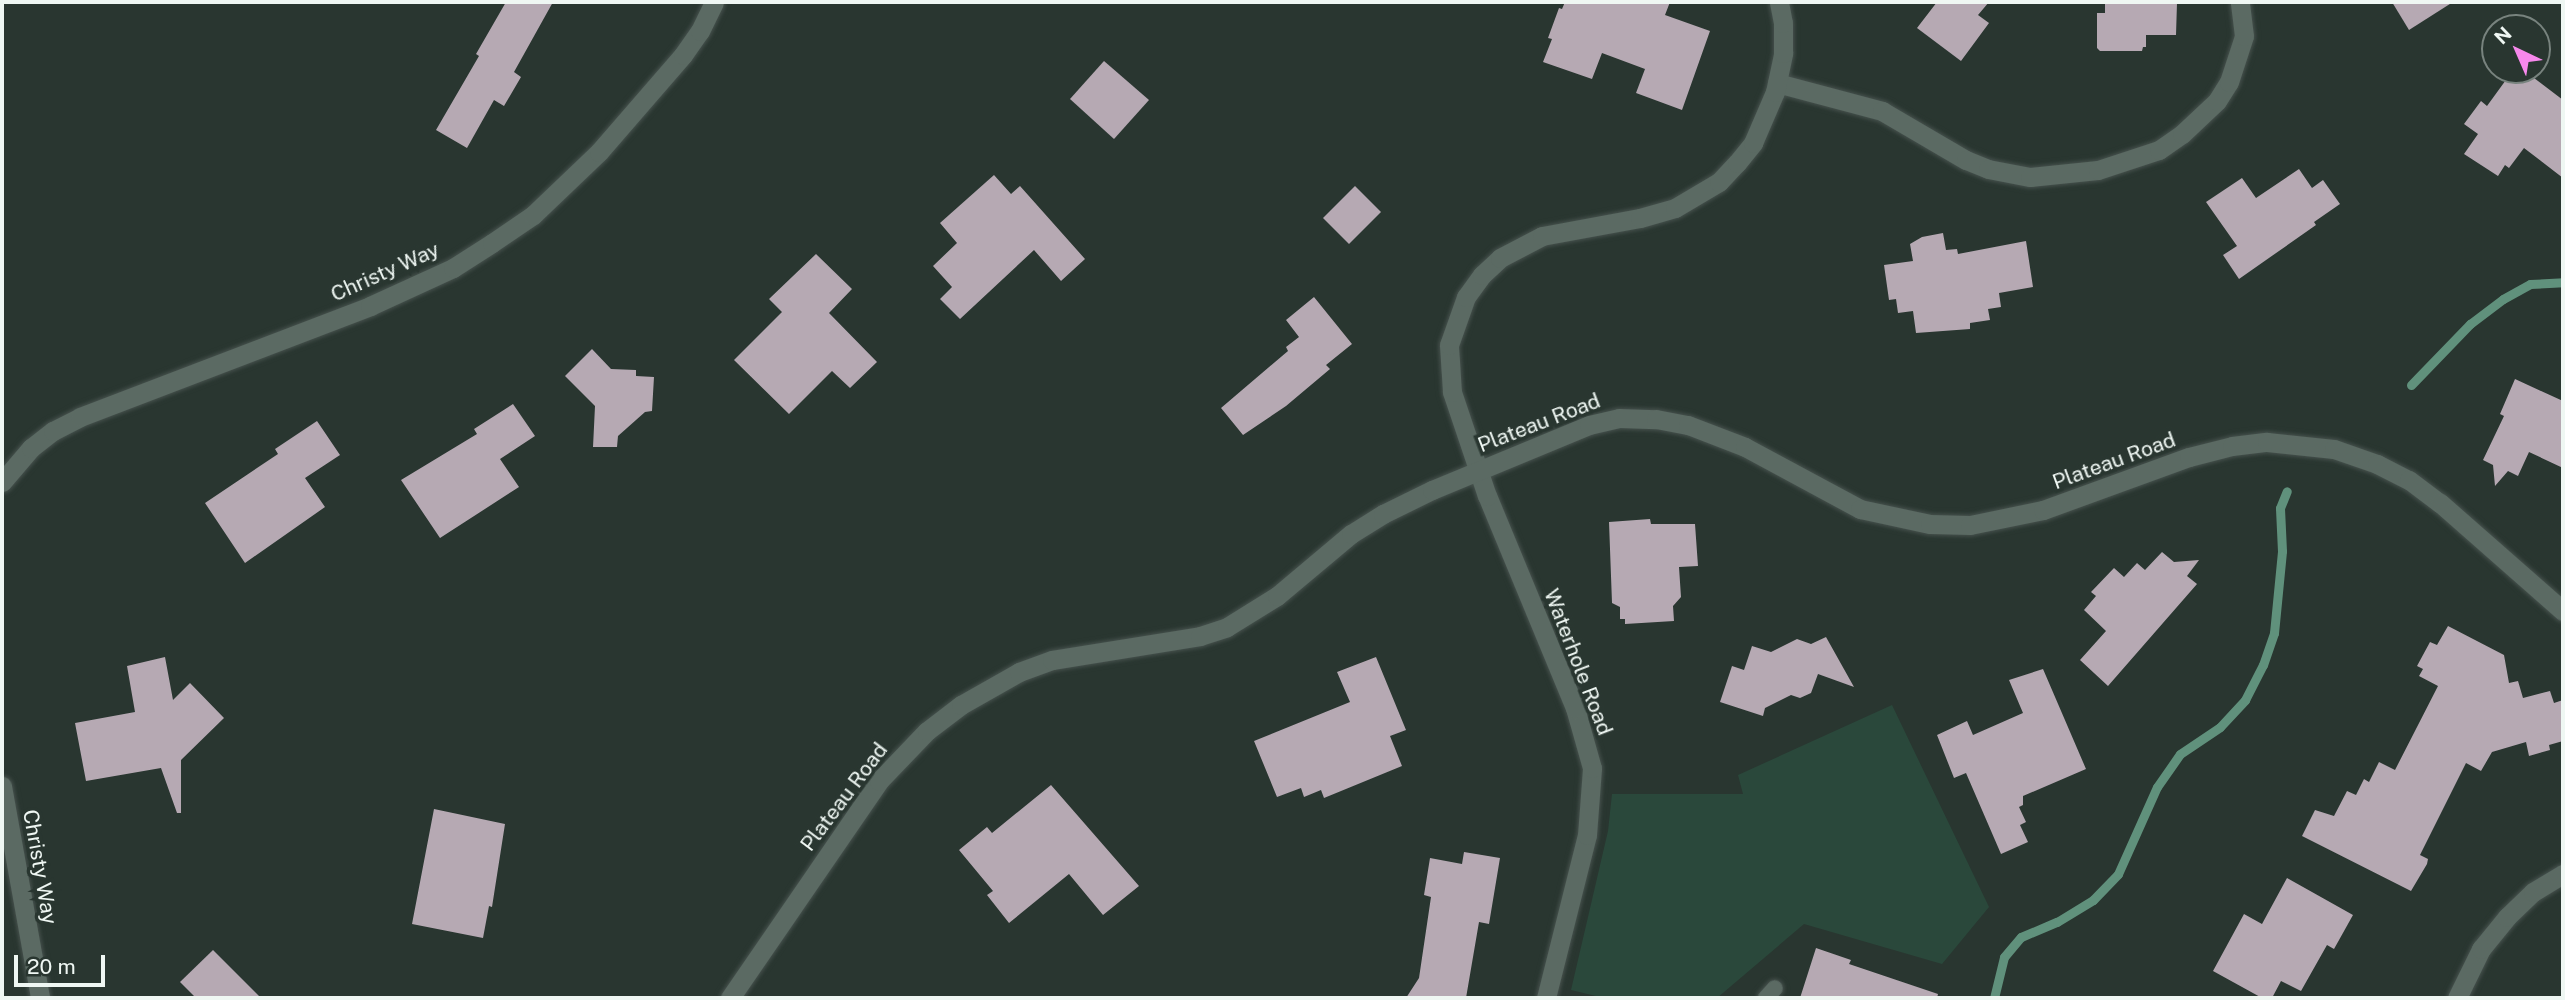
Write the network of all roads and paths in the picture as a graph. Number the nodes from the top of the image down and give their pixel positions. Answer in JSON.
{"nodes":[{"id":1,"x":714,"y":2,"type":"edge"},
{"id":2,"x":1779,"y":2,"type":"edge"},
{"id":3,"x":2240,"y":2,"type":"edge"},
{"id":4,"x":1777,"y":83,"type":"junction"},
{"id":5,"x":1479,"y":470,"type":"junction"},
{"id":6,"x":2,"y":482,"type":"edge"},
{"id":7,"x":2563,"y":611,"type":"edge"},
{"id":8,"x":2,"y":786,"type":"edge"},
{"id":9,"x":2563,"y":874,"type":"edge"},
{"id":10,"x":40,"y":998,"type":"edge"},
{"id":11,"x":730,"y":998,"type":"edge"},
{"id":12,"x":1546,"y":998,"type":"edge"},
{"id":13,"x":2457,"y":998,"type":"edge"}],
"edges":[{"from":1,"to":6,"type":"street","name":"Christy Way"},
{"from":2,"to":4,"type":"street","name":"Waterhole Road"},
{"from":3,"to":4,"type":"street"},
{"from":4,"to":5,"type":"street","name":"Waterhole Road"},
{"from":5,"to":7,"type":"street","name":"Plateau Road"},
{"from":5,"to":11,"type":"street","name":"Plateau Road"},
{"from":5,"to":12,"type":"street","name":"Waterhole Road"},
{"from":8,"to":10,"type":"street","name":"Christy Way"},
{"from":9,"to":13,"type":"street"}]}
